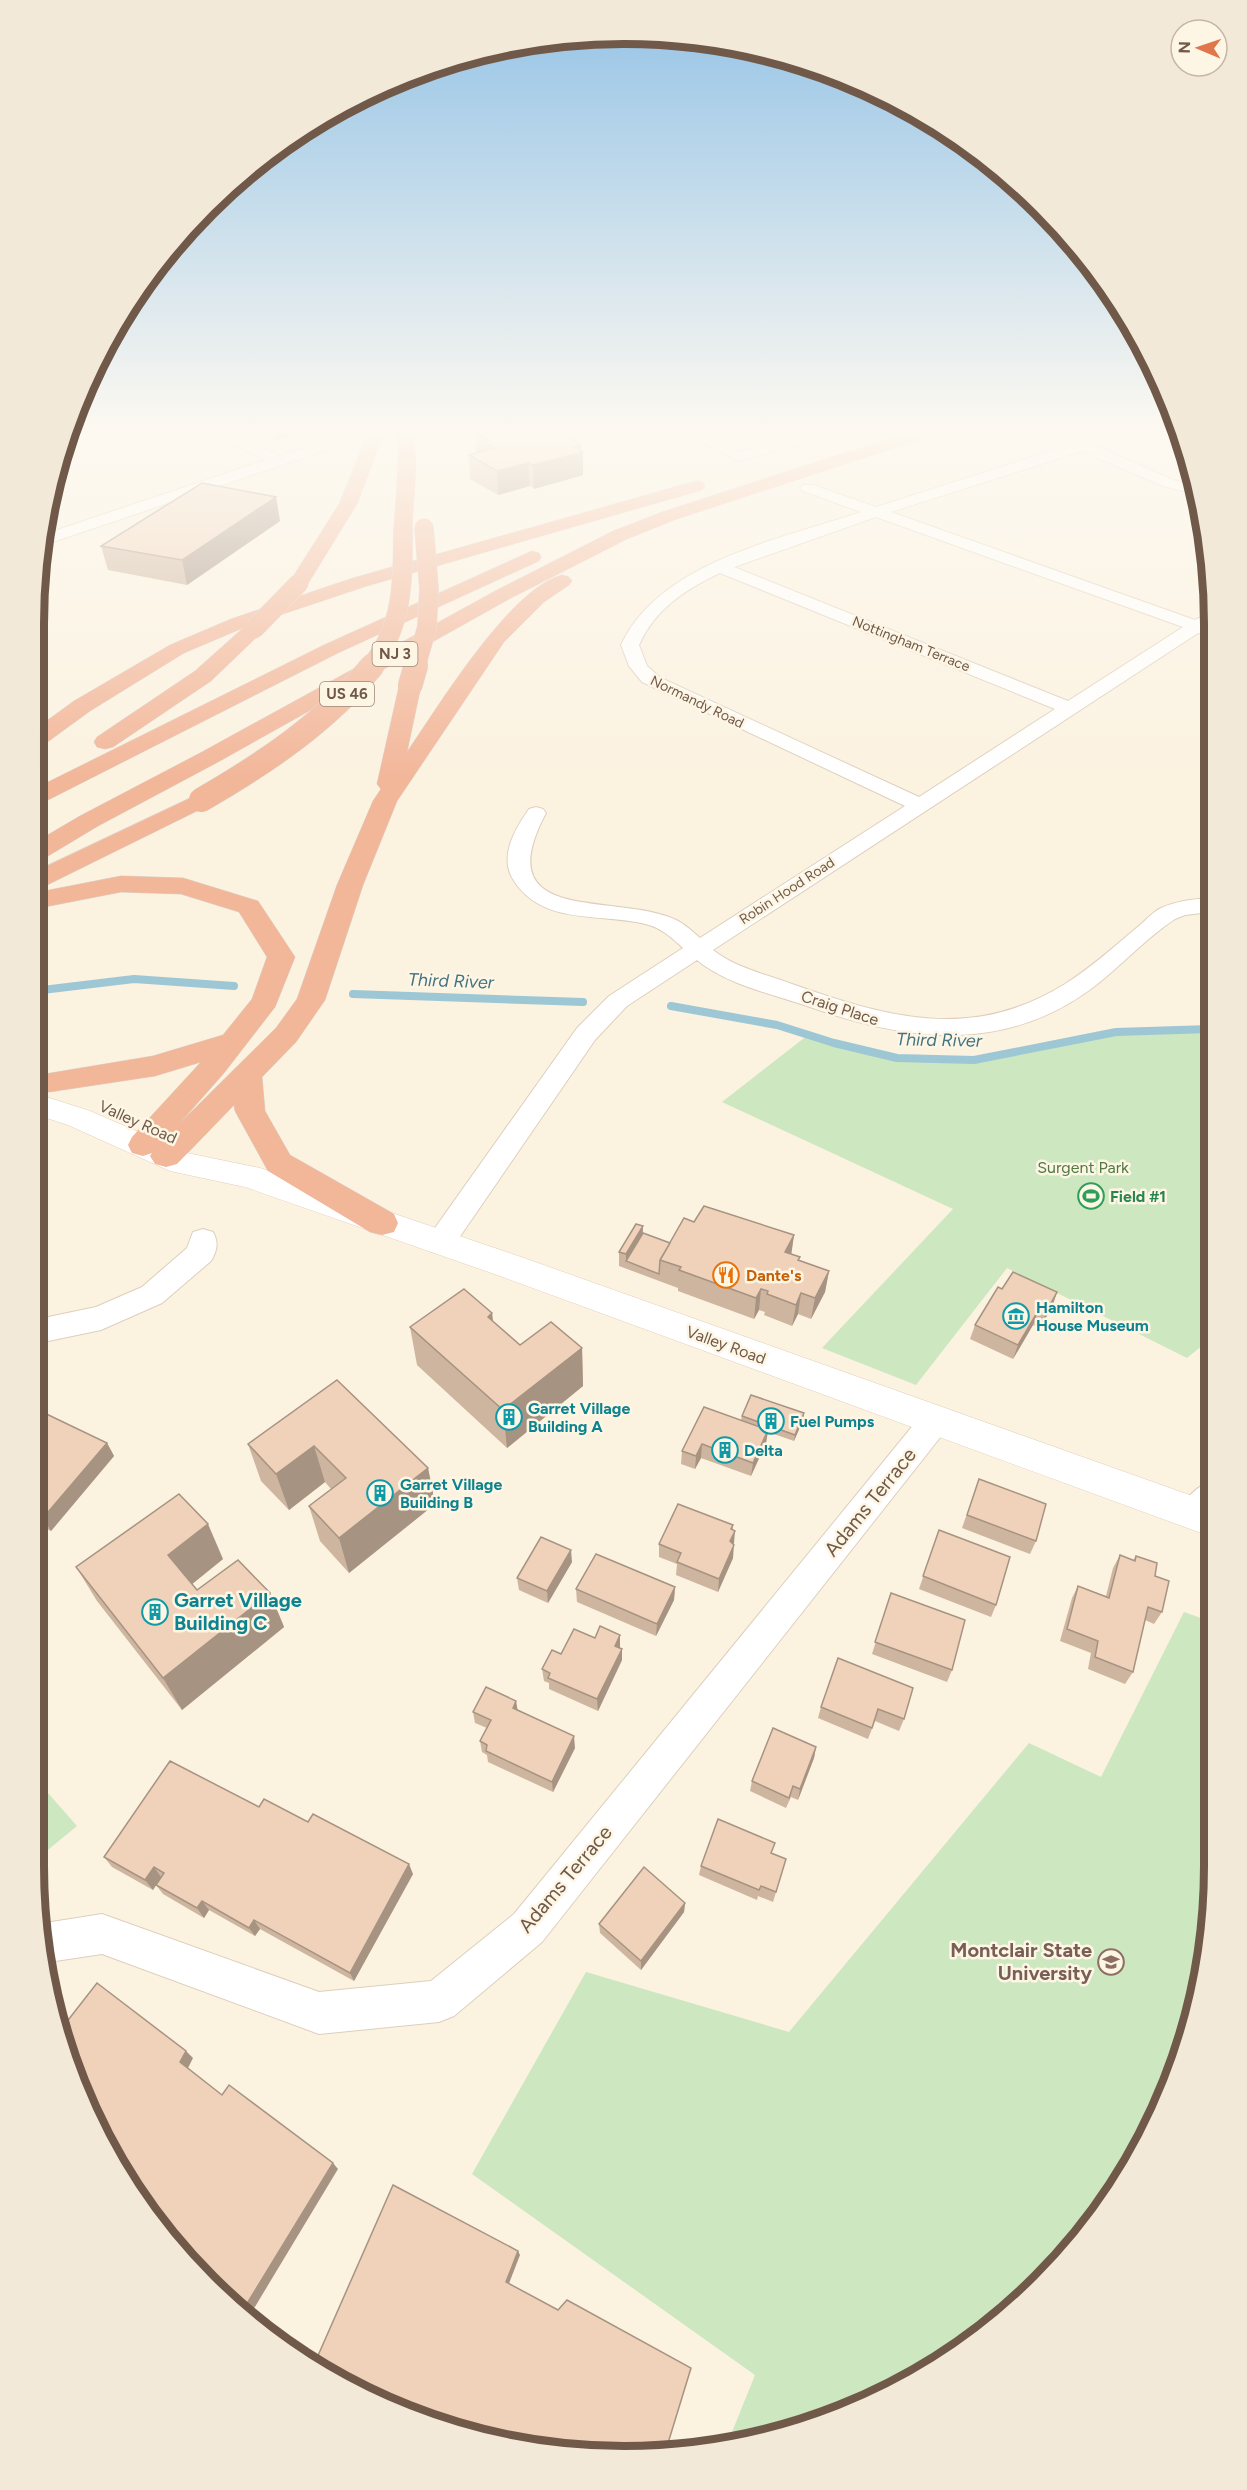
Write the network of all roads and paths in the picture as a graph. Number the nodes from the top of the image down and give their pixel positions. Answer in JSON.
{"nodes":[{"id":1,"x":320,"y":549,"type":"edge"},
{"id":2,"x":410,"y":549,"type":"edge"},
{"id":3,"x":419,"y":549,"type":"edge"},
{"id":4,"x":473,"y":549,"type":"edge"},
{"id":5,"x":549,"y":549,"type":"edge"},
{"id":6,"x":592,"y":549,"type":"edge"},
{"id":7,"x":620,"y":549,"type":"edge"},
{"id":8,"x":765,"y":549,"type":"edge"},
{"id":9,"x":984,"y":549,"type":"edge"},
{"id":10,"x":719,"y":567,"type":"junction"},
{"id":11,"x":1204,"y":625,"type":"edge"},
{"id":12,"x":1204,"y":626,"type":"edge"},
{"id":13,"x":1069,"y":708,"type":"junction"},
{"id":14,"x":44,"y":734,"type":"edge"},
{"id":15,"x":44,"y":779,"type":"edge"},
{"id":16,"x":44,"y":793,"type":"edge"},
{"id":17,"x":385,"y":801,"type":"junction"},
{"id":18,"x":920,"y":806,"type":"junction"},
{"id":19,"x":536,"y":813,"type":"dead end"},
{"id":20,"x":44,"y":848,"type":"edge"},
{"id":21,"x":44,"y":877,"type":"edge"},
{"id":22,"x":44,"y":899,"type":"edge"},
{"id":23,"x":1204,"y":906,"type":"edge"},
{"id":24,"x":697,"y":948,"type":"junction"},
{"id":25,"x":235,"y":1041,"type":"junction"},
{"id":26,"x":247,"y":1075,"type":"junction"},
{"id":27,"x":44,"y":1086,"type":"edge"},
{"id":28,"x":44,"y":1091,"type":"edge"},
{"id":29,"x":161,"y":1143,"type":"junction"},
{"id":30,"x":382,"y":1223,"type":"junction"},
{"id":31,"x":203,"y":1240,"type":"dead end"},
{"id":32,"x":440,"y":1243,"type":"junction"},
{"id":33,"x":44,"y":1330,"type":"edge"},
{"id":34,"x":935,"y":1421,"type":"junction"},
{"id":35,"x":1204,"y":1509,"type":"edge"},
{"id":36,"x":48,"y":1942,"type":"edge"}],
"edges":[{"from":1,"to":15,"type":"highway","bridge":true},
{"from":2,"to":21,"type":"highway","number":"US 46","bridge":true},
{"from":3,"to":17,"type":"highway","bridge":true},
{"from":4,"to":14,"type":"highway"},
{"from":5,"to":16,"type":"highway","number":"NJ 3"},
{"from":6,"to":20,"type":"highway","number":"NJ 3"},
{"from":7,"to":17,"type":"highway"},
{"from":8,"to":10,"type":"street","name":"Normandy Road"},
{"from":9,"to":11,"type":"street"},
{"from":10,"to":13,"type":"street","name":"Nottingham Terrace"},
{"from":10,"to":18,"type":"street","name":"Normandy Road"},
{"from":12,"to":13,"type":"street","name":"Robin Hood Road"},
{"from":13,"to":18,"type":"street","name":"Robin Hood Road"},
{"from":17,"to":26,"type":"highway"},
{"from":18,"to":24,"type":"street","name":"Robin Hood Road"},
{"from":19,"to":24,"type":"street","name":"Craig Place"},
{"from":22,"to":25,"type":"highway"},
{"from":23,"to":24,"type":"street","name":"Craig Place"},
{"from":24,"to":32,"type":"street","name":"Robin Hood Road"},
{"from":25,"to":27,"type":"highway"},
{"from":25,"to":29,"type":"highway"},
{"from":26,"to":29,"type":"highway"},
{"from":26,"to":30,"type":"highway"},
{"from":28,"to":29,"type":"main road","name":"Valley Road"},
{"from":29,"to":30,"type":"main road","name":"Valley Road"},
{"from":30,"to":32,"type":"main road","name":"Valley Road"},
{"from":31,"to":33,"type":"street"},
{"from":32,"to":34,"type":"main road","name":"Valley Road"},
{"from":34,"to":35,"type":"main road","name":"Valley Road"},
{"from":34,"to":36,"type":"street","name":"Adams Terrace"}]}
